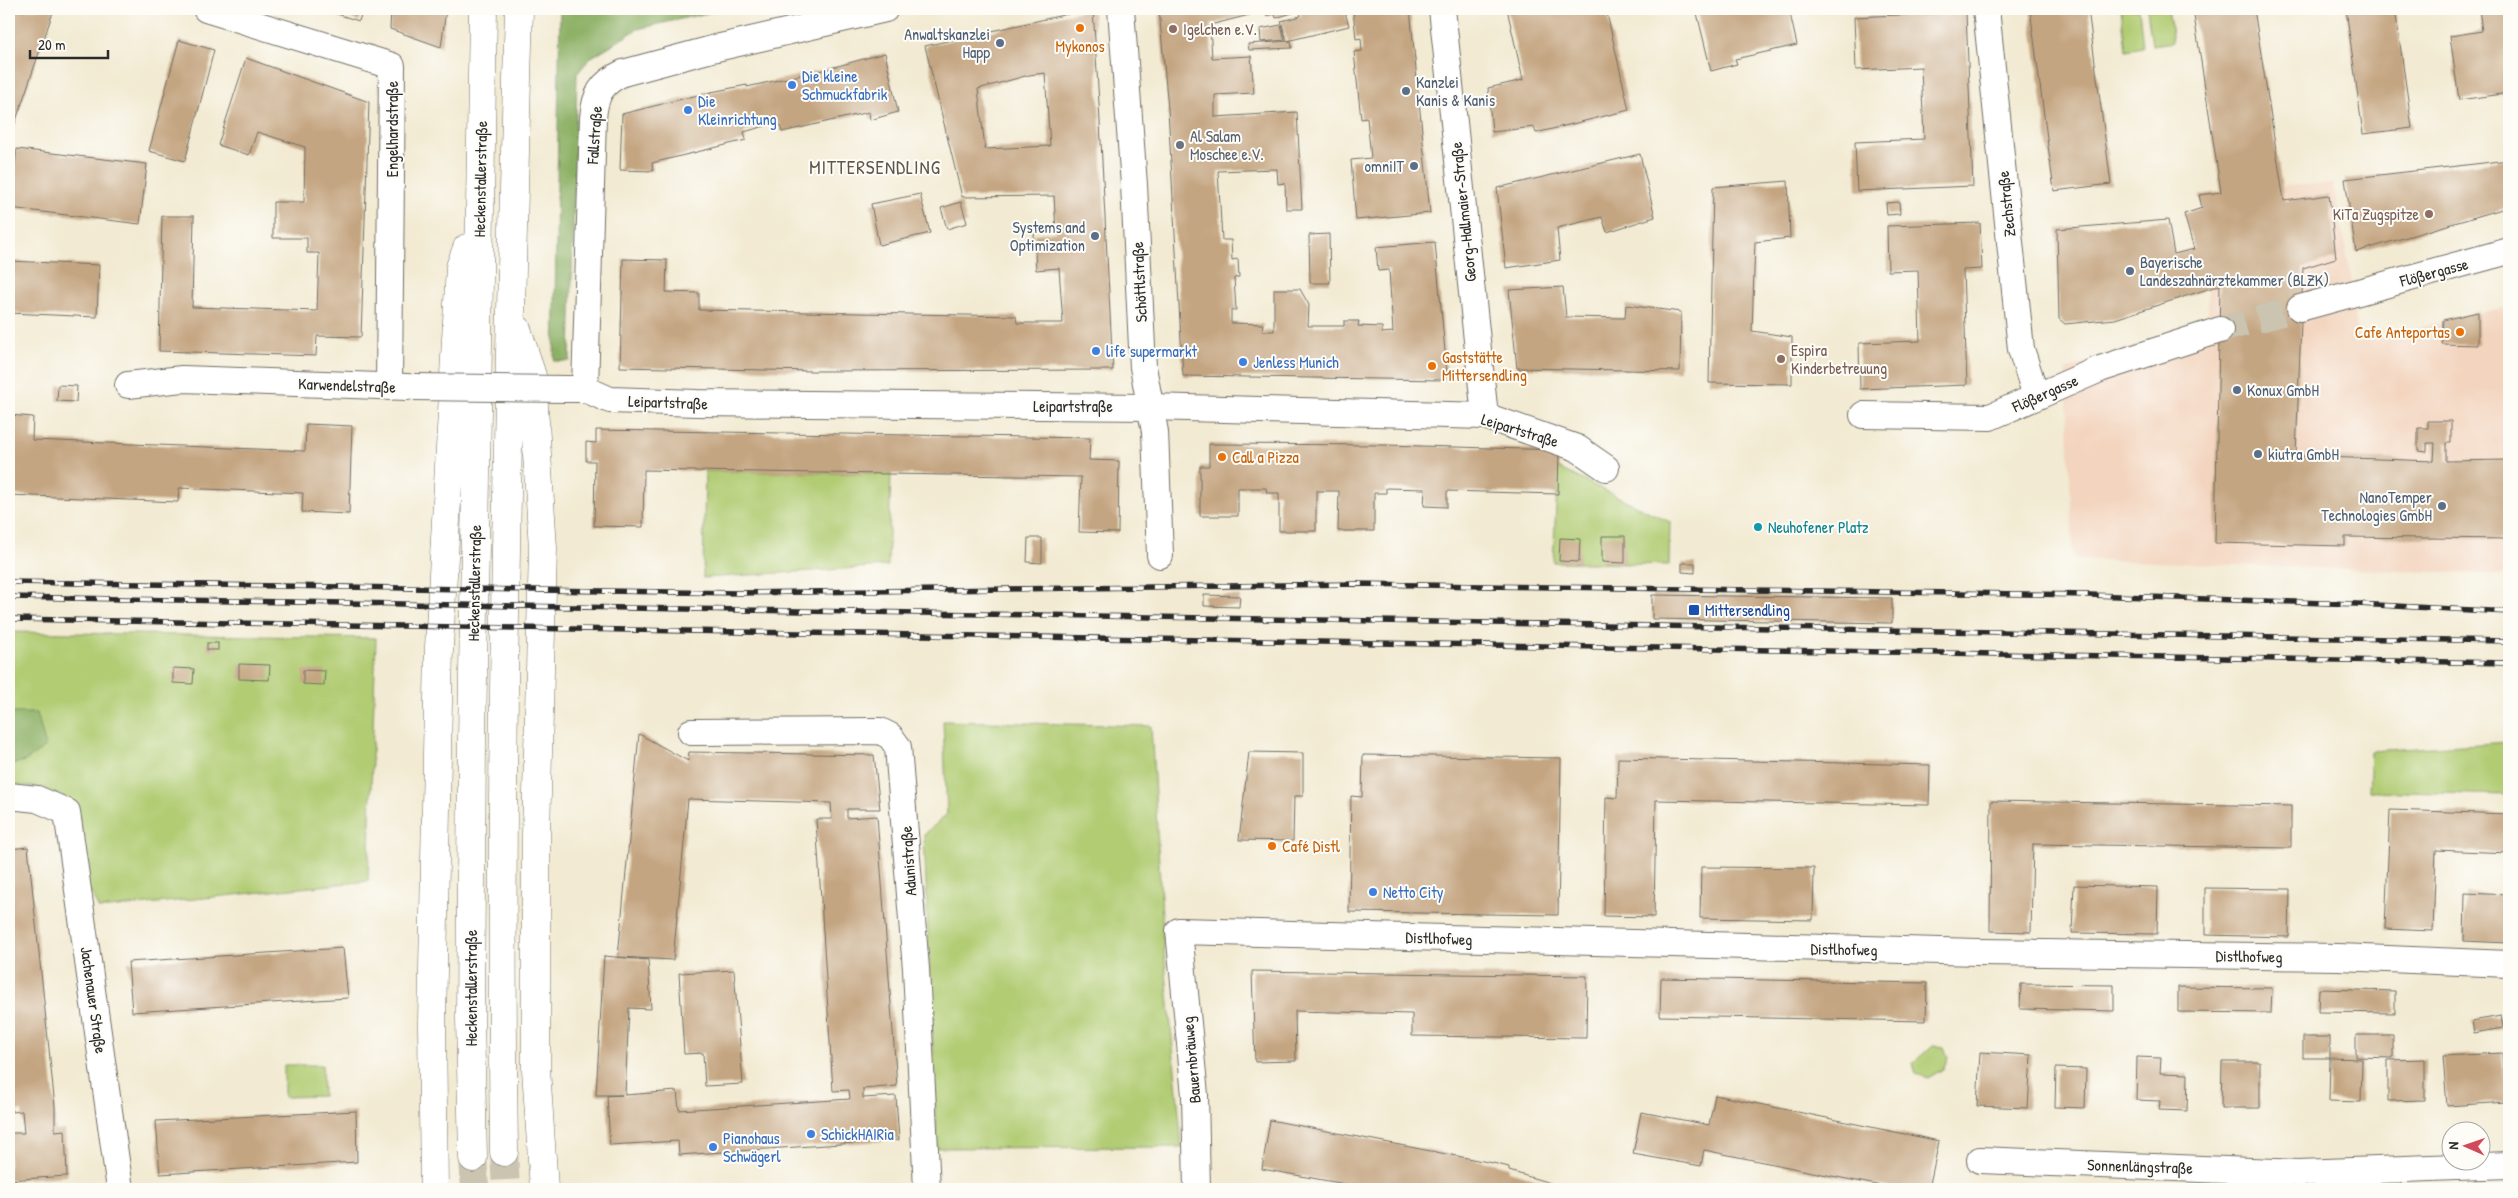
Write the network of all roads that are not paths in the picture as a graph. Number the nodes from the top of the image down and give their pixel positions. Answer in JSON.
{"nodes":[{"id":1,"x":206,"y":9,"type":"edge"},
{"id":2,"x":483,"y":9,"type":"edge"},
{"id":3,"x":519,"y":9,"type":"edge"},
{"id":4,"x":885,"y":9,"type":"edge"},
{"id":5,"x":1121,"y":9,"type":"edge"},
{"id":6,"x":1442,"y":9,"type":"edge"},
{"id":7,"x":1986,"y":9,"type":"edge"},
{"id":8,"x":479,"y":222,"type":"junction"},
{"id":9,"x":2509,"y":251,"type":"edge"},
{"id":10,"x":2300,"y":308,"type":"tunnel mouth"},
{"id":11,"x":510,"y":309,"type":"junction"},
{"id":12,"x":2220,"y":330,"type":"tunnel mouth"},
{"id":13,"x":128,"y":385,"type":"dead end"},
{"id":14,"x":402,"y":387,"type":"junction"},
{"id":15,"x":576,"y":389,"type":"junction"},
{"id":16,"x":2036,"y":396,"type":"junction"},
{"id":17,"x":1151,"y":406,"type":"junction"},
{"id":18,"x":1863,"y":415,"type":"dead end"},
{"id":19,"x":1485,"y":416,"type":"junction"},
{"id":20,"x":1606,"y":468,"type":"dead end"},
{"id":21,"x":1160,"y":555,"type":"dead end"},
{"id":22,"x":691,"y":732,"type":"dead end"},
{"id":23,"x":9,"y":796,"type":"edge"},
{"id":24,"x":1178,"y":931,"type":"joint"},
{"id":25,"x":2509,"y":964,"type":"edge"},
{"id":26,"x":504,"y":1152,"type":"tunnel mouth"},
{"id":27,"x":473,"y":1158,"type":"tunnel mouth"},
{"id":28,"x":1980,"y":1160,"type":"dead end"},
{"id":29,"x":2509,"y":1165,"type":"edge"},
{"id":30,"x":2299,"y":1181,"type":"edge"},
{"id":31,"x":120,"y":1189,"type":"edge"},
{"id":32,"x":434,"y":1189,"type":"edge"},
{"id":33,"x":544,"y":1189,"type":"edge"},
{"id":34,"x":927,"y":1189,"type":"edge"},
{"id":35,"x":1198,"y":1189,"type":"edge"}],
"edges":[{"from":1,"to":14,"type":"street","name":"Engelhardstraße"},
{"from":2,"to":8,"type":"highway","name":"Heckenstallerstraße"},
{"from":3,"to":11,"type":"highway","name":"Heckenstallerstraße"},
{"from":4,"to":15,"type":"street","name":"Fallstraße"},
{"from":5,"to":17,"type":"street","name":"Schöttlstraße"},
{"from":6,"to":19,"type":"street","name":"Georg-Hallmaier-Straße"},
{"from":7,"to":16,"type":"street","name":"Zechstraße"},
{"from":8,"to":27,"type":"highway","name":"Heckenstallerstraße"},
{"from":8,"to":32,"type":"highway"},
{"from":9,"to":10,"type":"street","name":"Flößergasse"},
{"from":11,"to":26,"type":"highway","name":"Heckenstallerstraße"},
{"from":11,"to":33,"type":"highway"},
{"from":12,"to":16,"type":"street","name":"Flößergasse"},
{"from":13,"to":14,"type":"street","name":"Karwendelstraße"},
{"from":14,"to":15,"type":"street","name":"Karwendelstraße","bridge":true},
{"from":15,"to":17,"type":"street","name":"Leipartstraße"},
{"from":16,"to":18,"type":"street","name":"Flößergasse"},
{"from":17,"to":19,"type":"street","name":"Leipartstraße"},
{"from":17,"to":21,"type":"street","name":"Schöttlstraße"},
{"from":19,"to":20,"type":"street","name":"Leipartstraße"},
{"from":22,"to":34,"type":"street","name":"Adunistraße"},
{"from":23,"to":31,"type":"street","name":"Jachenauer Straße"},
{"from":24,"to":25,"type":"street","name":"Distlhofweg"},
{"from":24,"to":35,"type":"street","name":"Bauernbräuweg"},
{"from":28,"to":30,"type":"street","name":"Sonnenlängstraße"},
{"from":29,"to":30,"type":"street","name":"Sonnenlängstraße"}]}
